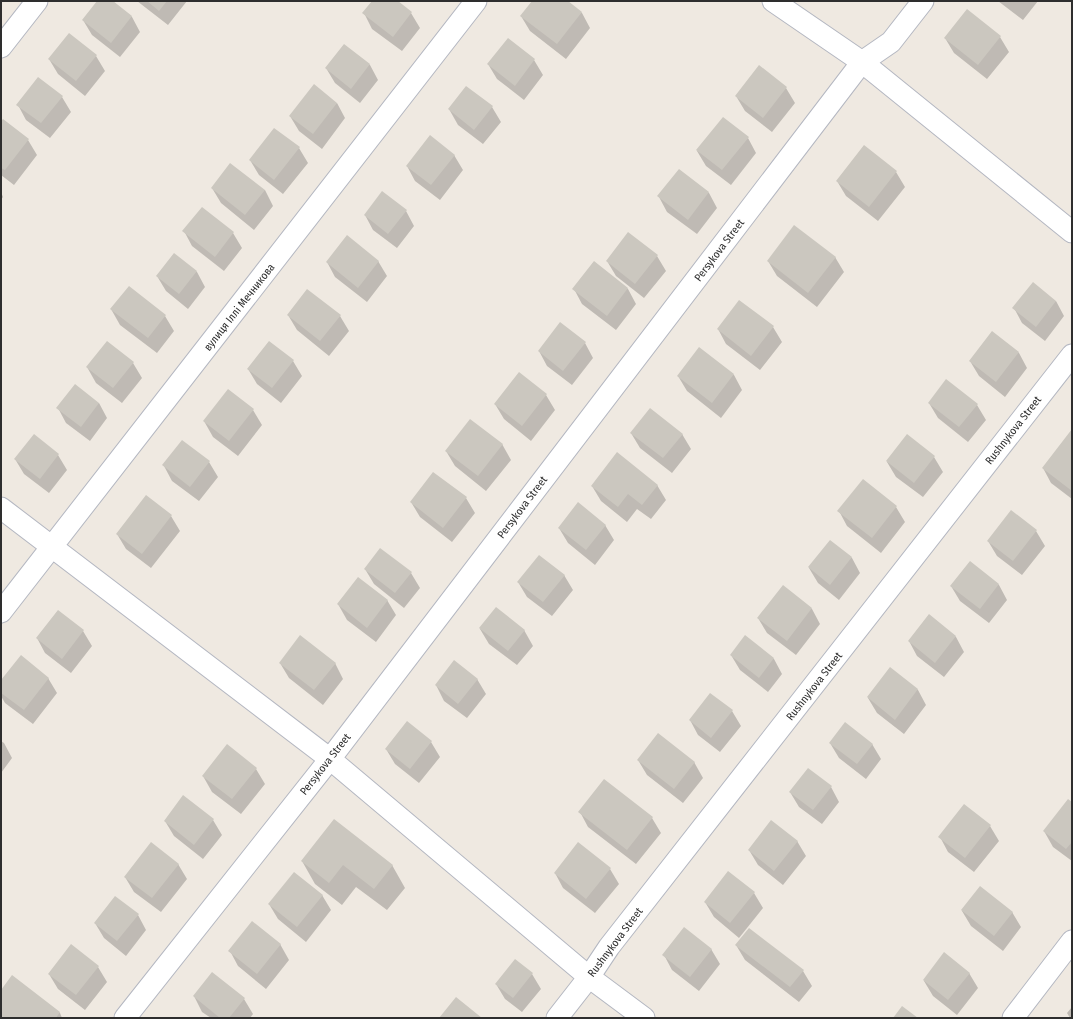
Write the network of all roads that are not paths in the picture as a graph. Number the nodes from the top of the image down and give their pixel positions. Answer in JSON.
{"nodes":[{"id":1,"x":37,"y":1,"type":"edge"},
{"id":2,"x":773,"y":1,"type":"edge"},
{"id":3,"x":923,"y":1,"type":"edge"},
{"id":4,"x":471,"y":3,"type":"edge"},
{"id":5,"x":1,"y":47,"type":"edge"},
{"id":6,"x":862,"y":62,"type":"junction"},
{"id":7,"x":1072,"y":232,"type":"edge"},
{"id":8,"x":1072,"y":355,"type":"edge"},
{"id":9,"x":1,"y":508,"type":"edge"},
{"id":10,"x":52,"y":546,"type":"junction"},
{"id":11,"x":1,"y":612,"type":"edge"},
{"id":12,"x":330,"y":759,"type":"junction"},
{"id":13,"x":1072,"y":941,"type":"edge"},
{"id":14,"x":589,"y":977,"type":"junction"},
{"id":15,"x":125,"y":1018,"type":"edge"},
{"id":16,"x":557,"y":1018,"type":"edge"},
{"id":17,"x":644,"y":1018,"type":"edge"},
{"id":18,"x":1013,"y":1018,"type":"edge"}],
"edges":[{"from":1,"to":5,"type":"street"},
{"from":2,"to":6,"type":"street"},
{"from":3,"to":6,"type":"street","name":"Persykova Street"},
{"from":4,"to":10,"type":"street","name":"вулиця Іллі Мечникова"},
{"from":6,"to":7,"type":"street"},
{"from":6,"to":12,"type":"street","name":"Persykova Street"},
{"from":8,"to":14,"type":"street","name":"Rushnykova Street"},
{"from":9,"to":10,"type":"street"},
{"from":10,"to":11,"type":"street","name":"вулиця Іллі Мечникова"},
{"from":10,"to":12,"type":"street"},
{"from":12,"to":14,"type":"street"},
{"from":12,"to":15,"type":"street","name":"Persykova Street"},
{"from":13,"to":18,"type":"street"},
{"from":14,"to":16,"type":"street","name":"Rushnykova Street"},
{"from":14,"to":17,"type":"street"}]}
